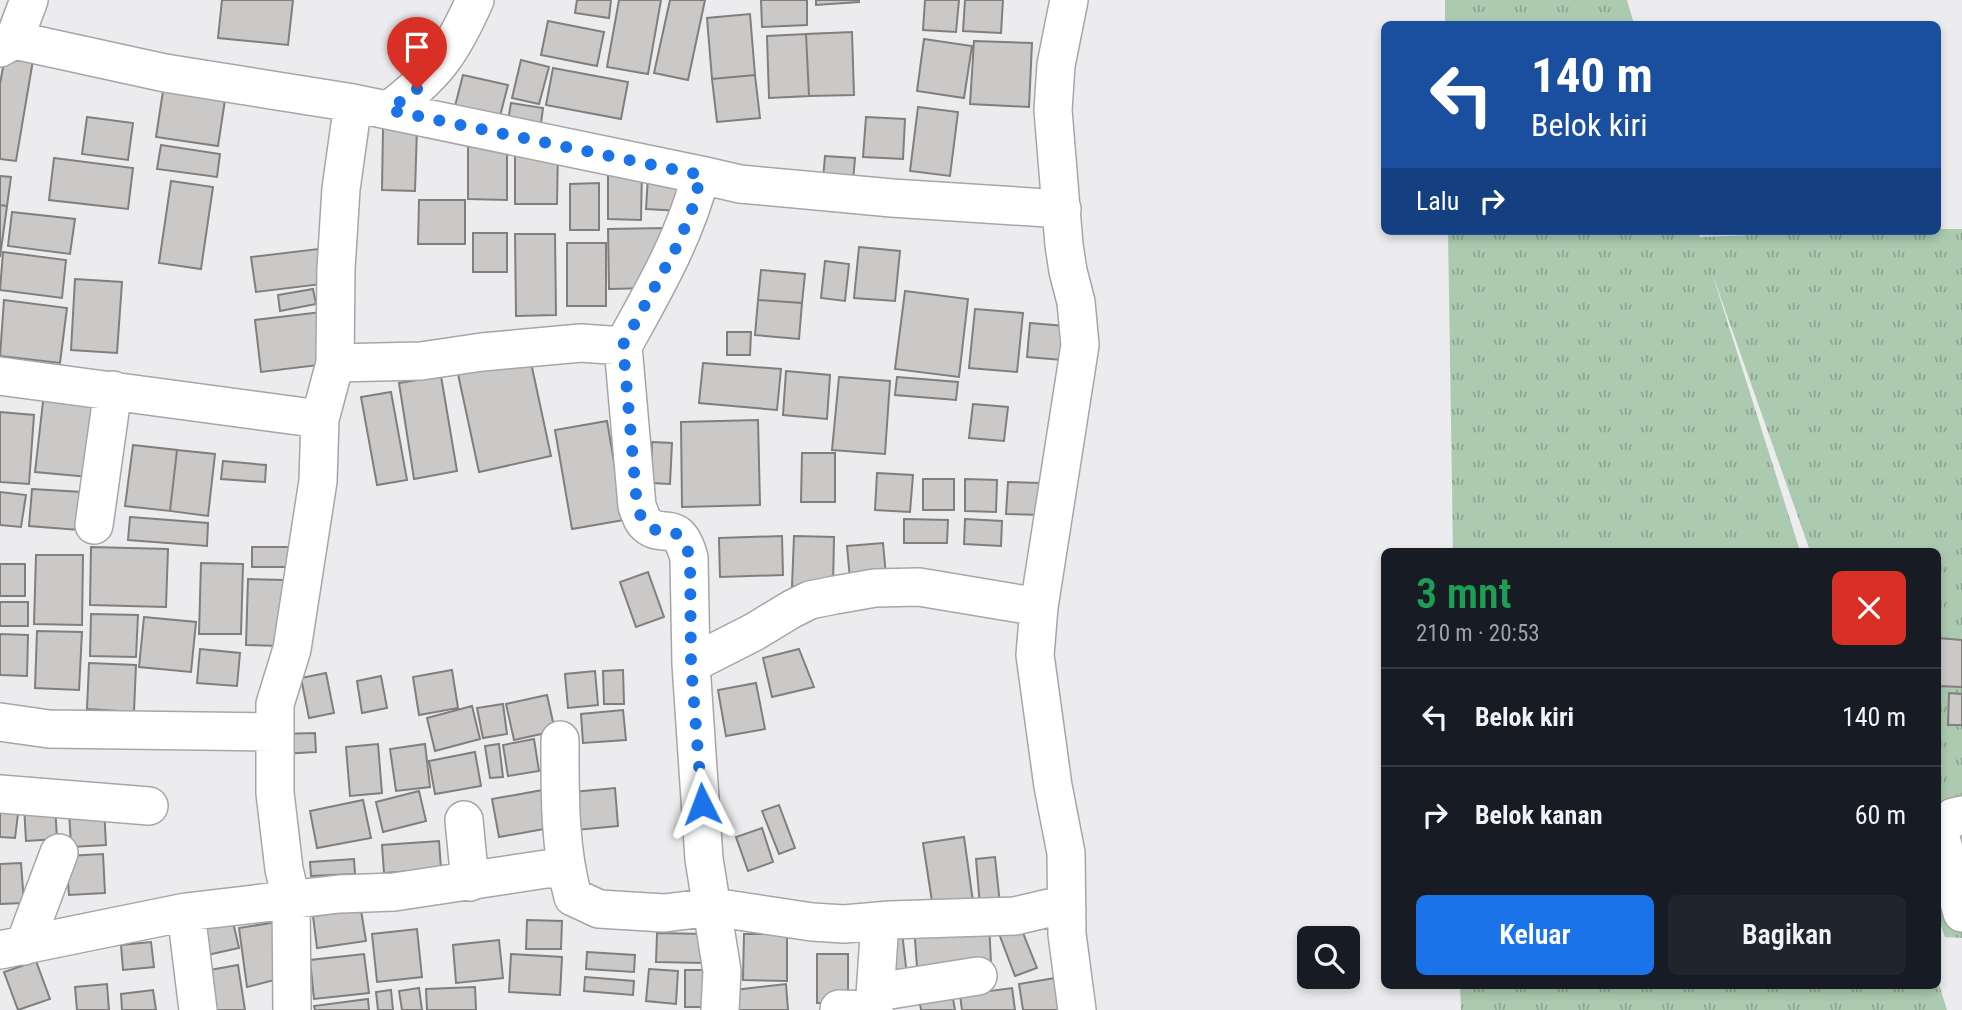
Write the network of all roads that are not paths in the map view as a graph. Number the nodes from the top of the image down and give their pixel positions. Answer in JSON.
{"nodes":[{"id":1,"x":29,"y":0,"type":"edge"},
{"id":2,"x":475,"y":0,"type":"edge"},
{"id":3,"x":1069,"y":0,"type":"edge"},
{"id":4,"x":7,"y":44,"type":"edge"},
{"id":5,"x":353,"y":103,"type":"junction"},
{"id":6,"x":389,"y":110,"type":"junction"},
{"id":7,"x":701,"y":175,"type":"junction"},
{"id":8,"x":1062,"y":209,"type":"junction"},
{"id":9,"x":623,"y":345,"type":"junction"},
{"id":10,"x":335,"y":363,"type":"junction"},
{"id":11,"x":0,"y":376,"type":"edge"},
{"id":12,"x":113,"y":390,"type":"junction"},
{"id":13,"x":320,"y":419,"type":"junction"},
{"id":14,"x":94,"y":525,"type":"dead end"},
{"id":15,"x":1039,"y":607,"type":"junction"},
{"id":16,"x":691,"y":664,"type":"junction"},
{"id":17,"x":0,"y":722,"type":"edge"},
{"id":18,"x":273,"y":732,"type":"junction"},
{"id":19,"x":560,"y":740,"type":"dead end"},
{"id":20,"x":0,"y":794,"type":"edge"},
{"id":21,"x":149,"y":806,"type":"dead end"},
{"id":22,"x":1962,"y":815,"type":"edge"},
{"id":23,"x":464,"y":820,"type":"dead end"},
{"id":24,"x":1941,"y":829,"type":"edge"},
{"id":25,"x":1941,"y":838,"type":"edge"},
{"id":26,"x":59,"y":853,"type":"dead end"},
{"id":27,"x":565,"y":869,"type":"junction"},
{"id":28,"x":470,"y":881,"type":"junction"},
{"id":29,"x":291,"y":899,"type":"junction"},
{"id":30,"x":713,"y":907,"type":"junction"},
{"id":31,"x":1067,"y":909,"type":"junction"},
{"id":32,"x":186,"y":912,"type":"junction"},
{"id":33,"x":1962,"y":913,"type":"edge"},
{"id":34,"x":880,"y":922,"type":"junction"},
{"id":35,"x":12,"y":948,"type":"edge"},
{"id":36,"x":978,"y":976,"type":"dead end"},
{"id":37,"x":865,"y":1005,"type":"edge"},
{"id":38,"x":198,"y":1010,"type":"edge"},
{"id":39,"x":292,"y":1010,"type":"edge"},
{"id":40,"x":720,"y":1010,"type":"edge"},
{"id":41,"x":1077,"y":1010,"type":"edge"}],
"edges":[{"from":1,"to":4,"type":"street"},
{"from":2,"to":6,"type":"street"},
{"from":3,"to":8,"type":"street"},
{"from":4,"to":5,"type":"street"},
{"from":5,"to":6,"type":"street"},
{"from":5,"to":10,"type":"street"},
{"from":6,"to":7,"type":"street"},
{"from":7,"to":8,"type":"street"},
{"from":7,"to":9,"type":"street"},
{"from":8,"to":15,"type":"street"},
{"from":9,"to":10,"type":"street"},
{"from":9,"to":16,"type":"street"},
{"from":10,"to":13,"type":"street"},
{"from":11,"to":12,"type":"street"},
{"from":12,"to":13,"type":"street"},
{"from":12,"to":14,"type":"street"},
{"from":13,"to":18,"type":"street"},
{"from":15,"to":16,"type":"street"},
{"from":15,"to":31,"type":"street"},
{"from":16,"to":30,"type":"street"},
{"from":17,"to":18,"type":"street"},
{"from":18,"to":29,"type":"street"},
{"from":19,"to":27,"type":"street"},
{"from":20,"to":21,"type":"street"},
{"from":22,"to":24,"type":"street"},
{"from":23,"to":28,"type":"street"},
{"from":25,"to":33,"type":"street"},
{"from":26,"to":35,"type":"street"},
{"from":27,"to":28,"type":"street"},
{"from":27,"to":30,"type":"street"},
{"from":28,"to":29,"type":"street"},
{"from":29,"to":32,"type":"street"},
{"from":29,"to":39,"type":"street"},
{"from":30,"to":34,"type":"street"},
{"from":30,"to":40,"type":"street"},
{"from":31,"to":34,"type":"street"},
{"from":31,"to":41,"type":"street"},
{"from":32,"to":35,"type":"street"},
{"from":32,"to":38,"type":"street"},
{"from":34,"to":37,"type":"street"},
{"from":36,"to":37,"type":"street"}]}
